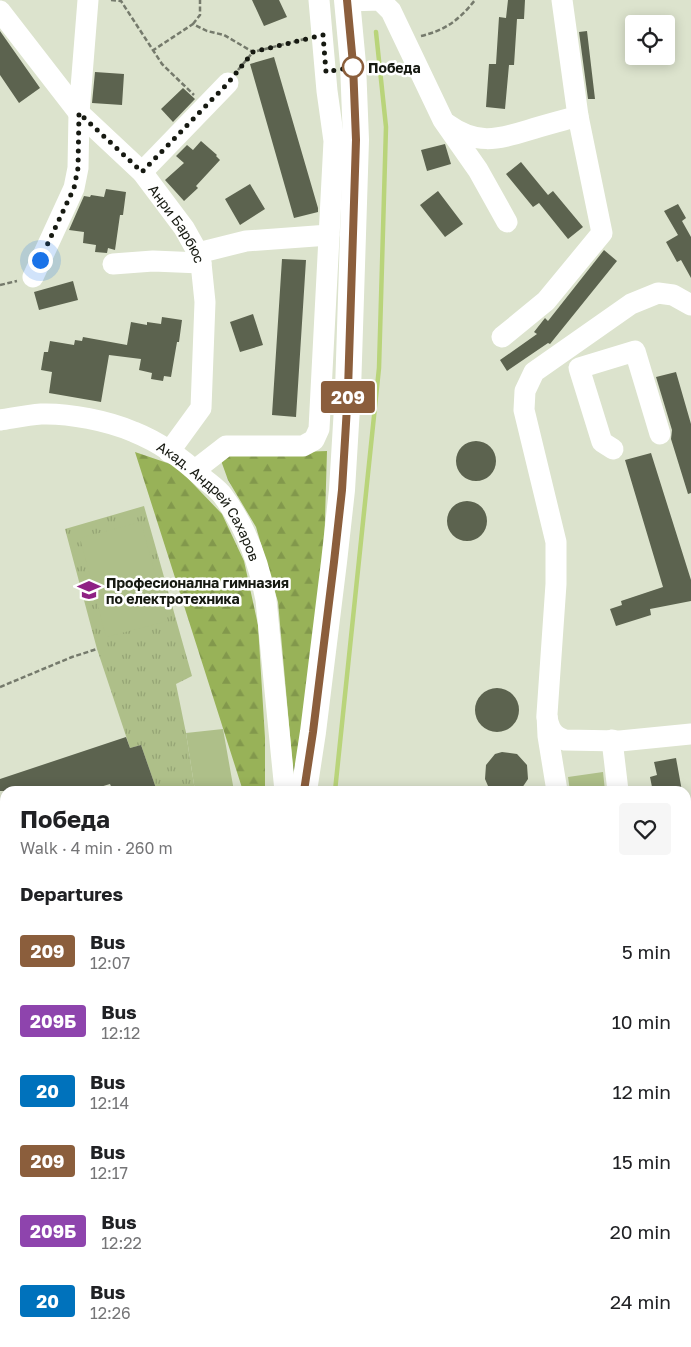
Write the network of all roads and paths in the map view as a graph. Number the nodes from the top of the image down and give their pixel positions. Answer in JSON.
{"nodes":[{"id":1,"x":88,"y":0,"type":"edge"},
{"id":2,"x":111,"y":0,"type":"edge"},
{"id":3,"x":200,"y":0,"type":"edge"},
{"id":4,"x":320,"y":0,"type":"edge"},
{"id":5,"x":475,"y":0,"type":"edge"},
{"id":6,"x":562,"y":0,"type":"edge"},
{"id":7,"x":353,"y":1,"type":"edge"},
{"id":8,"x":0,"y":11,"type":"edge"},
{"id":9,"x":193,"y":24,"type":"junction"},
{"id":10,"x":323,"y":35,"type":"junction"},
{"id":11,"x":405,"y":41,"type":"junction"},
{"id":12,"x":152,"y":51,"type":"junction"},
{"id":13,"x":253,"y":52,"type":"junction"},
{"id":14,"x":228,"y":83,"type":"joint"},
{"id":15,"x":205,"y":106,"type":"junction"},
{"id":16,"x":79,"y":113,"type":"junction"},
{"id":17,"x":578,"y":116,"type":"junction"},
{"id":18,"x":443,"y":120,"type":"junction"},
{"id":19,"x":142,"y":172,"type":"junction"},
{"id":20,"x":507,"y":222,"type":"dead end"},
{"id":21,"x":328,"y":235,"type":"junction"},
{"id":22,"x":200,"y":258,"type":"junction"},
{"id":23,"x":113,"y":264,"type":"dead end"},
{"id":24,"x":33,"y":277,"type":"dead end"},
{"id":25,"x":691,"y":305,"type":"edge"},
{"id":26,"x":502,"y":337,"type":"dead end"},
{"id":27,"x":0,"y":420,"type":"edge"},
{"id":28,"x":660,"y":434,"type":"dead end"},
{"id":29,"x":613,"y":448,"type":"dead end"},
{"id":30,"x":169,"y":452,"type":"junction"},
{"id":31,"x":195,"y":470,"type":"junction"},
{"id":32,"x":97,"y":649,"type":"dead end"},
{"id":33,"x":0,"y":687,"type":"edge"},
{"id":34,"x":547,"y":714,"type":"junction"},
{"id":35,"x":691,"y":734,"type":"edge"},
{"id":36,"x":570,"y":739,"type":"junction"},
{"id":37,"x":612,"y":740,"type":"junction"},
{"id":38,"x":281,"y":753,"type":"junction"},
{"id":39,"x":552,"y":763,"type":"junction"},
{"id":40,"x":279,"y":786,"type":"edge"},
{"id":41,"x":284,"y":786,"type":"edge"},
{"id":42,"x":305,"y":786,"type":"edge"},
{"id":43,"x":315,"y":786,"type":"edge"},
{"id":44,"x":556,"y":786,"type":"edge"},
{"id":45,"x":617,"y":786,"type":"edge"}],
"edges":[{"from":1,"to":16,"type":"street"},
{"from":2,"to":12,"type":"path"},
{"from":3,"to":9,"type":"path"},
{"from":4,"to":10,"type":"street"},
{"from":5,"to":11,"type":"path"},
{"from":6,"to":17,"type":"street"},
{"from":7,"to":11,"type":"street"},
{"from":7,"to":42,"type":"main road"},
{"from":7,"to":43,"type":"main road"},
{"from":8,"to":16,"type":"street","name":"Анри Барбюс"},
{"from":9,"to":12,"type":"path"},
{"from":9,"to":13,"type":"path"},
{"from":10,"to":13,"type":"path"},
{"from":10,"to":21,"type":"street"},
{"from":11,"to":18,"type":"street"},
{"from":12,"to":15,"type":"path"},
{"from":13,"to":14,"type":"path"},
{"from":14,"to":15,"type":"street"},
{"from":15,"to":19,"type":"street"},
{"from":16,"to":19,"type":"street","name":"Анри Барбюс"},
{"from":16,"to":24,"type":"street"},
{"from":17,"to":18,"type":"street"},
{"from":17,"to":26,"type":"street"},
{"from":18,"to":20,"type":"street"},
{"from":19,"to":22,"type":"street","name":"Анри Барбюс"},
{"from":21,"to":22,"type":"street"},
{"from":21,"to":31,"type":"street"},
{"from":22,"to":23,"type":"street"},
{"from":22,"to":30,"type":"street","name":"Анри Барбюс"},
{"from":25,"to":34,"type":"street"},
{"from":27,"to":30,"type":"street","name":"Акад. Андрей Сахаров"},
{"from":28,"to":29,"type":"street"},
{"from":30,"to":31,"type":"street","name":"Акад. Андрей Сахаров"},
{"from":31,"to":38,"type":"street","name":"Акад. Андрей Сахаров"},
{"from":32,"to":33,"type":"path"},
{"from":34,"to":36,"type":"street"},
{"from":34,"to":39,"type":"street"},
{"from":35,"to":37,"type":"street"},
{"from":36,"to":37,"type":"street"},
{"from":36,"to":39,"type":"street"},
{"from":37,"to":45,"type":"street"},
{"from":38,"to":40,"type":"street"},
{"from":38,"to":41,"type":"street"},
{"from":39,"to":44,"type":"street"}]}
